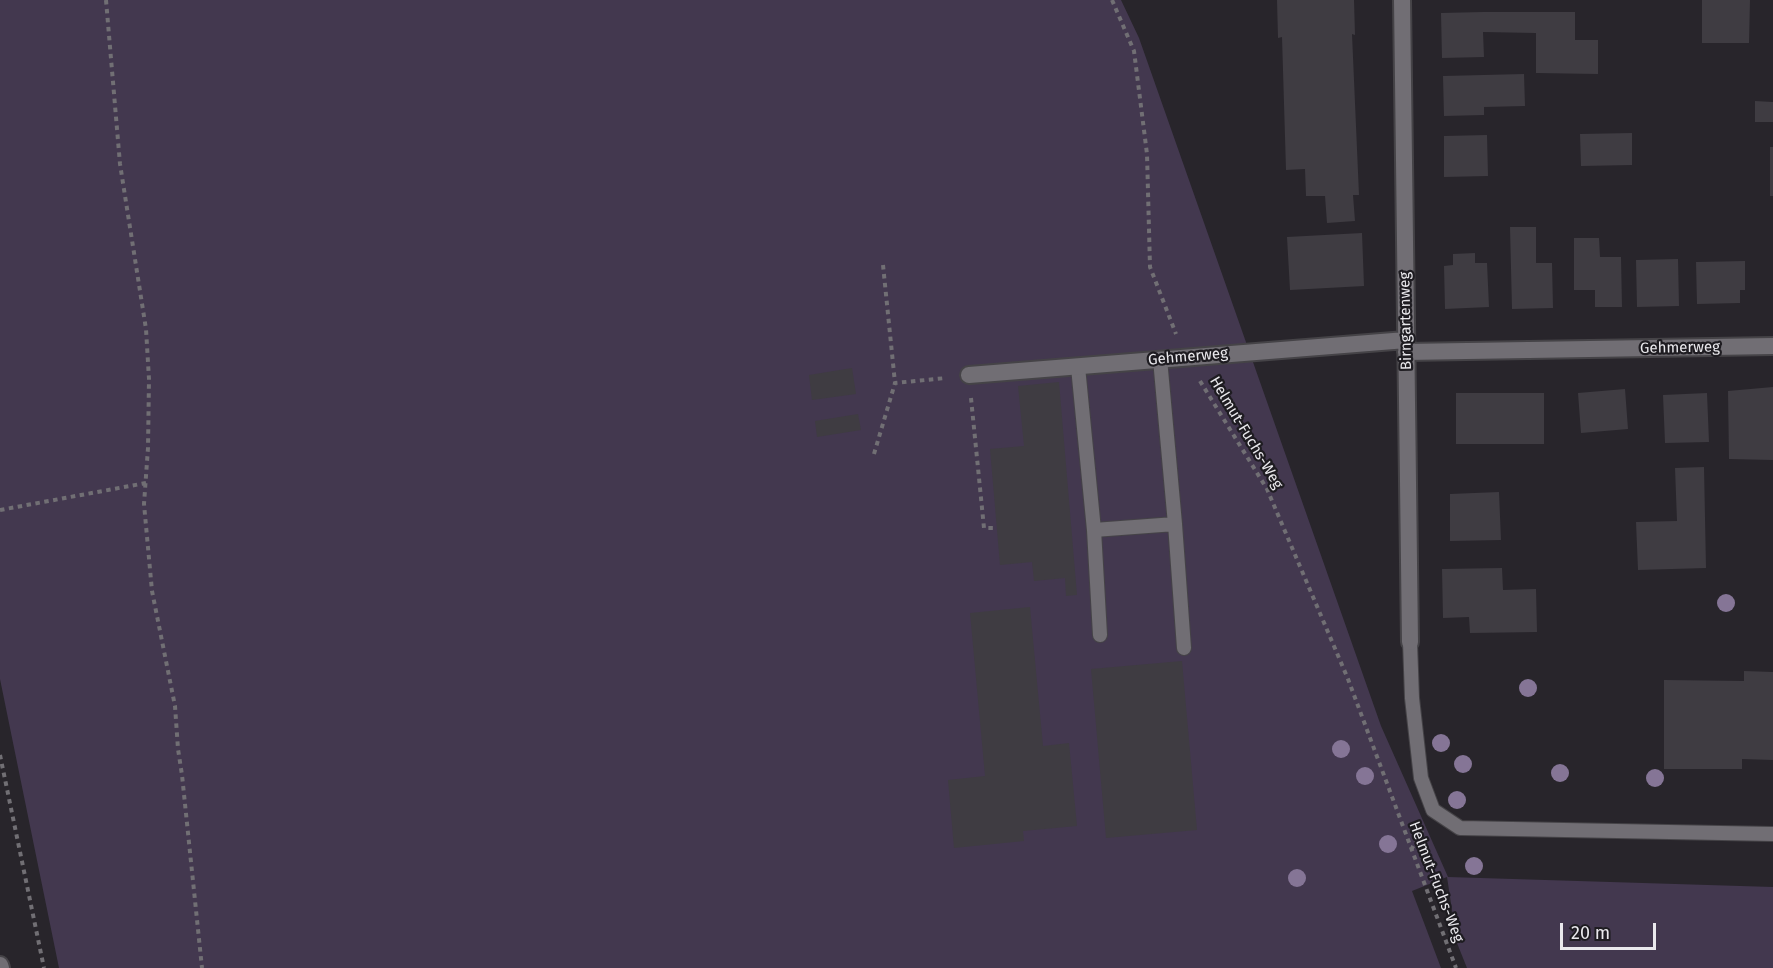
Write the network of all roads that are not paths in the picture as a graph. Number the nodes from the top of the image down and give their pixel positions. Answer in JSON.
{"nodes":[{"id":1,"x":1402,"y":0,"type":"edge"},
{"id":2,"x":1406,"y":346,"type":"junction"},
{"id":3,"x":1773,"y":346,"type":"edge"},
{"id":4,"x":1160,"y":359,"type":"junction"},
{"id":5,"x":1078,"y":367,"type":"junction"},
{"id":6,"x":969,"y":375,"type":"road end"},
{"id":7,"x":1175,"y":524,"type":"junction"},
{"id":8,"x":1094,"y":530,"type":"junction"},
{"id":9,"x":1100,"y":635,"type":"dead end"},
{"id":10,"x":1410,"y":642,"type":"joint"},
{"id":11,"x":1184,"y":648,"type":"dead end"},
{"id":12,"x":1773,"y":834,"type":"edge"}],
"edges":[{"from":1,"to":2,"type":"street","name":"Birngartenweg"},
{"from":2,"to":3,"type":"street","name":"Gehmerweg"},
{"from":2,"to":4,"type":"street","name":"Gehmerweg"},
{"from":2,"to":10,"type":"street","name":"Birngartenweg"},
{"from":4,"to":5,"type":"street","name":"Gehmerweg"},
{"from":4,"to":7,"type":"lane"},
{"from":5,"to":6,"type":"street","name":"Gehmerweg"},
{"from":5,"to":8,"type":"lane"},
{"from":7,"to":8,"type":"lane"},
{"from":7,"to":11,"type":"lane"},
{"from":8,"to":9,"type":"lane"},
{"from":10,"to":12,"type":"lane"}]}
